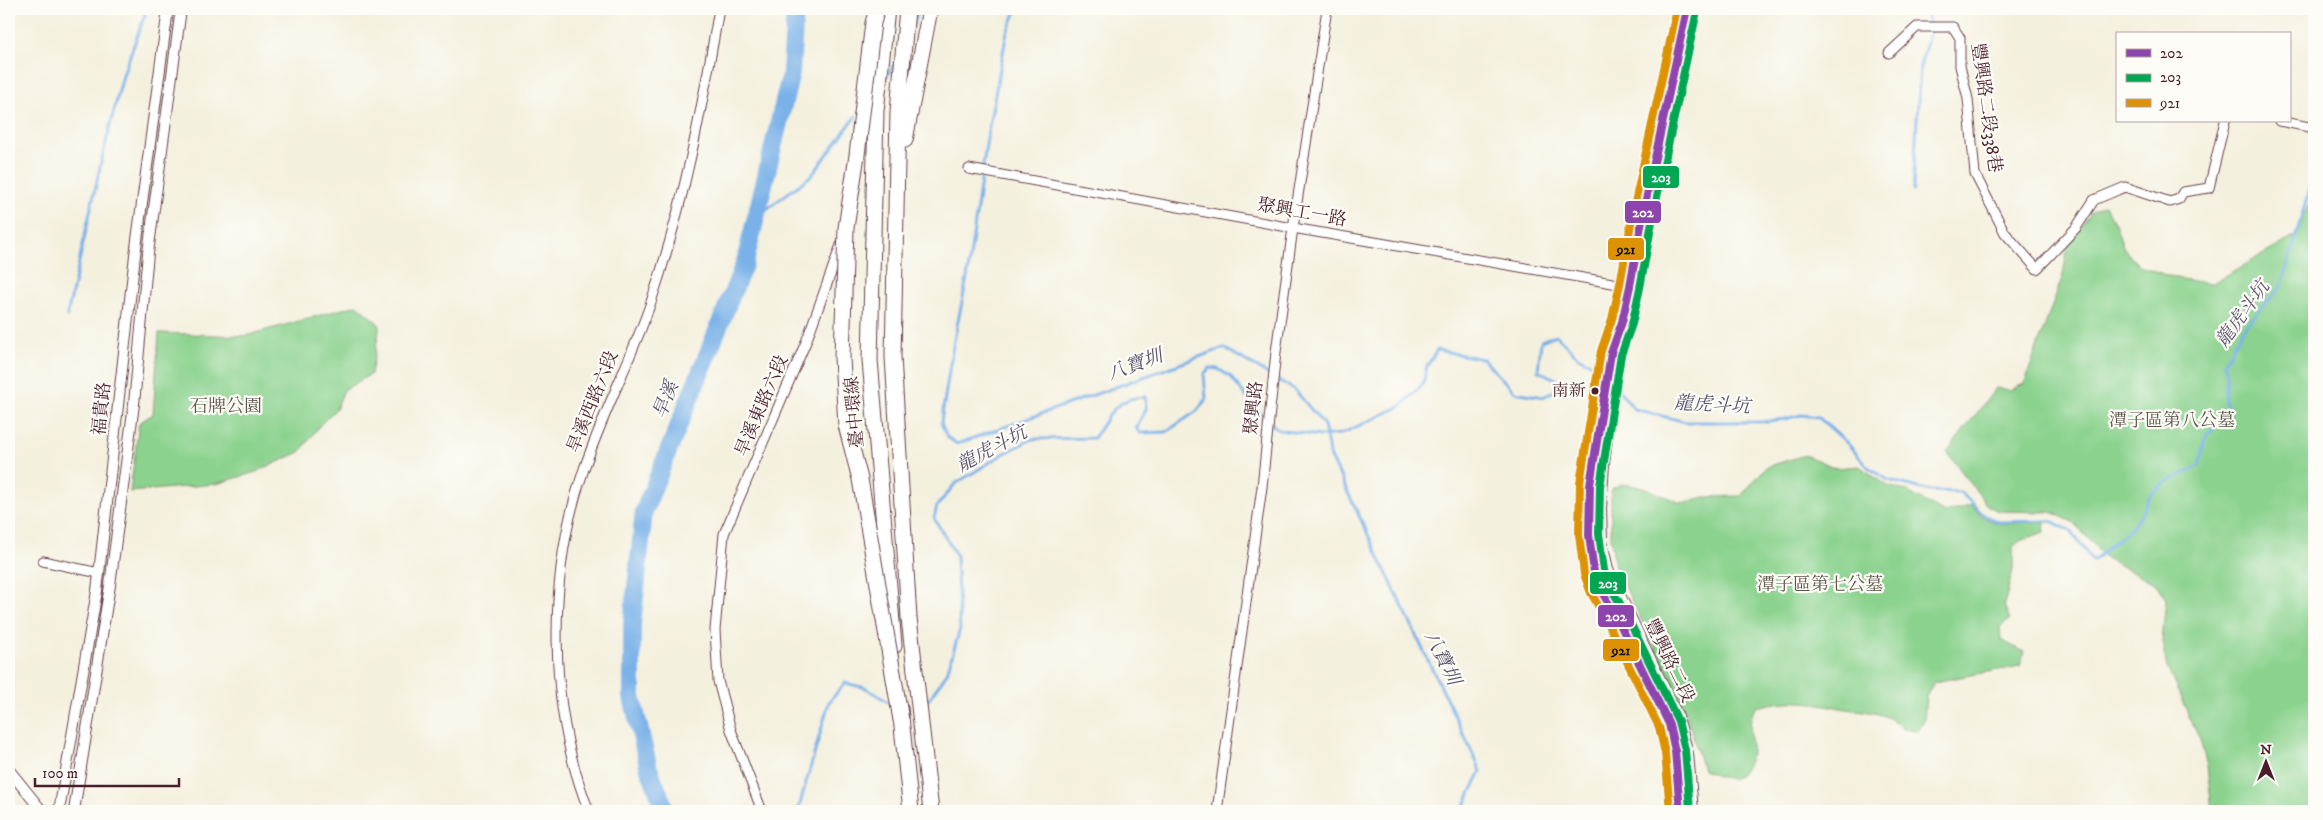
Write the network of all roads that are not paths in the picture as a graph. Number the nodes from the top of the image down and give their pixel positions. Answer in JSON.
{"nodes":[{"id":1,"x":168,"y":9,"type":"edge"},
{"id":2,"x":181,"y":9,"type":"edge"},
{"id":3,"x":719,"y":9,"type":"edge"},
{"id":4,"x":887,"y":9,"type":"edge"},
{"id":5,"x":907,"y":9,"type":"edge"},
{"id":6,"x":930,"y":9,"type":"edge"},
{"id":7,"x":1327,"y":9,"type":"edge"},
{"id":8,"x":1688,"y":9,"type":"edge"},
{"id":9,"x":875,"y":12,"type":"edge"},
{"id":10,"x":1889,"y":53,"type":"dead end"},
{"id":11,"x":2225,"y":122,"type":"edge"},
{"id":12,"x":2284,"y":122,"type":"edge"},
{"id":13,"x":2314,"y":128,"type":"edge"},
{"id":14,"x":968,"y":169,"type":"dead end"},
{"id":15,"x":896,"y":186,"type":"junction"},
{"id":16,"x":1293,"y":228,"type":"junction"},
{"id":17,"x":1630,"y":286,"type":"junction"},
{"id":18,"x":1611,"y":381,"type":"junction"},
{"id":19,"x":43,"y":561,"type":"dead end"},
{"id":20,"x":99,"y":573,"type":"junction"},
{"id":21,"x":901,"y":720,"type":"junction"},
{"id":22,"x":9,"y":770,"type":"edge"},
{"id":23,"x":42,"y":811,"type":"edge"},
{"id":24,"x":59,"y":811,"type":"edge"},
{"id":25,"x":74,"y":811,"type":"edge"},
{"id":26,"x":589,"y":811,"type":"edge"},
{"id":27,"x":762,"y":811,"type":"edge"},
{"id":28,"x":911,"y":811,"type":"edge"},
{"id":29,"x":931,"y":811,"type":"edge"},
{"id":30,"x":1217,"y":811,"type":"edge"},
{"id":31,"x":1680,"y":811,"type":"edge"},
{"id":32,"x":1693,"y":811,"type":"edge"}],
"edges":[{"from":1,"to":20,"type":"street","name":"福貴路"},
{"from":2,"to":25,"type":"street","name":"福貴路"},
{"from":3,"to":26,"type":"street","name":"旱溪西路六段"},
{"from":4,"to":21,"type":"highway","name":"臺中環線","bridge":true},
{"from":5,"to":15,"type":"highway"},
{"from":6,"to":15,"type":"highway"},
{"from":7,"to":16,"type":"street","name":"聚興路"},
{"from":8,"to":17,"type":"street","name":"豐興路二段"},
{"from":9,"to":21,"type":"highway","bridge":true},
{"from":9,"to":27,"type":"street","name":"旱溪東路六段"},
{"from":10,"to":11,"type":"street","name":"豐興路二段338巷"},
{"from":12,"to":13,"type":"street"},
{"from":14,"to":16,"type":"street","name":"聚興工一路"},
{"from":15,"to":29,"type":"highway"},
{"from":16,"to":17,"type":"street","name":"聚興工一路"},
{"from":16,"to":30,"type":"street","name":"聚興路"},
{"from":17,"to":18,"type":"street","name":"豐興路二段"},
{"from":18,"to":31,"type":"street","name":"豐興路二段"},
{"from":18,"to":32,"type":"street","name":"豐興路二段"},
{"from":19,"to":20,"type":"street"},
{"from":20,"to":24,"type":"street","name":"福貴路"},
{"from":21,"to":28,"type":"highway","name":"臺中環線"},
{"from":22,"to":23,"type":"street"}]}
